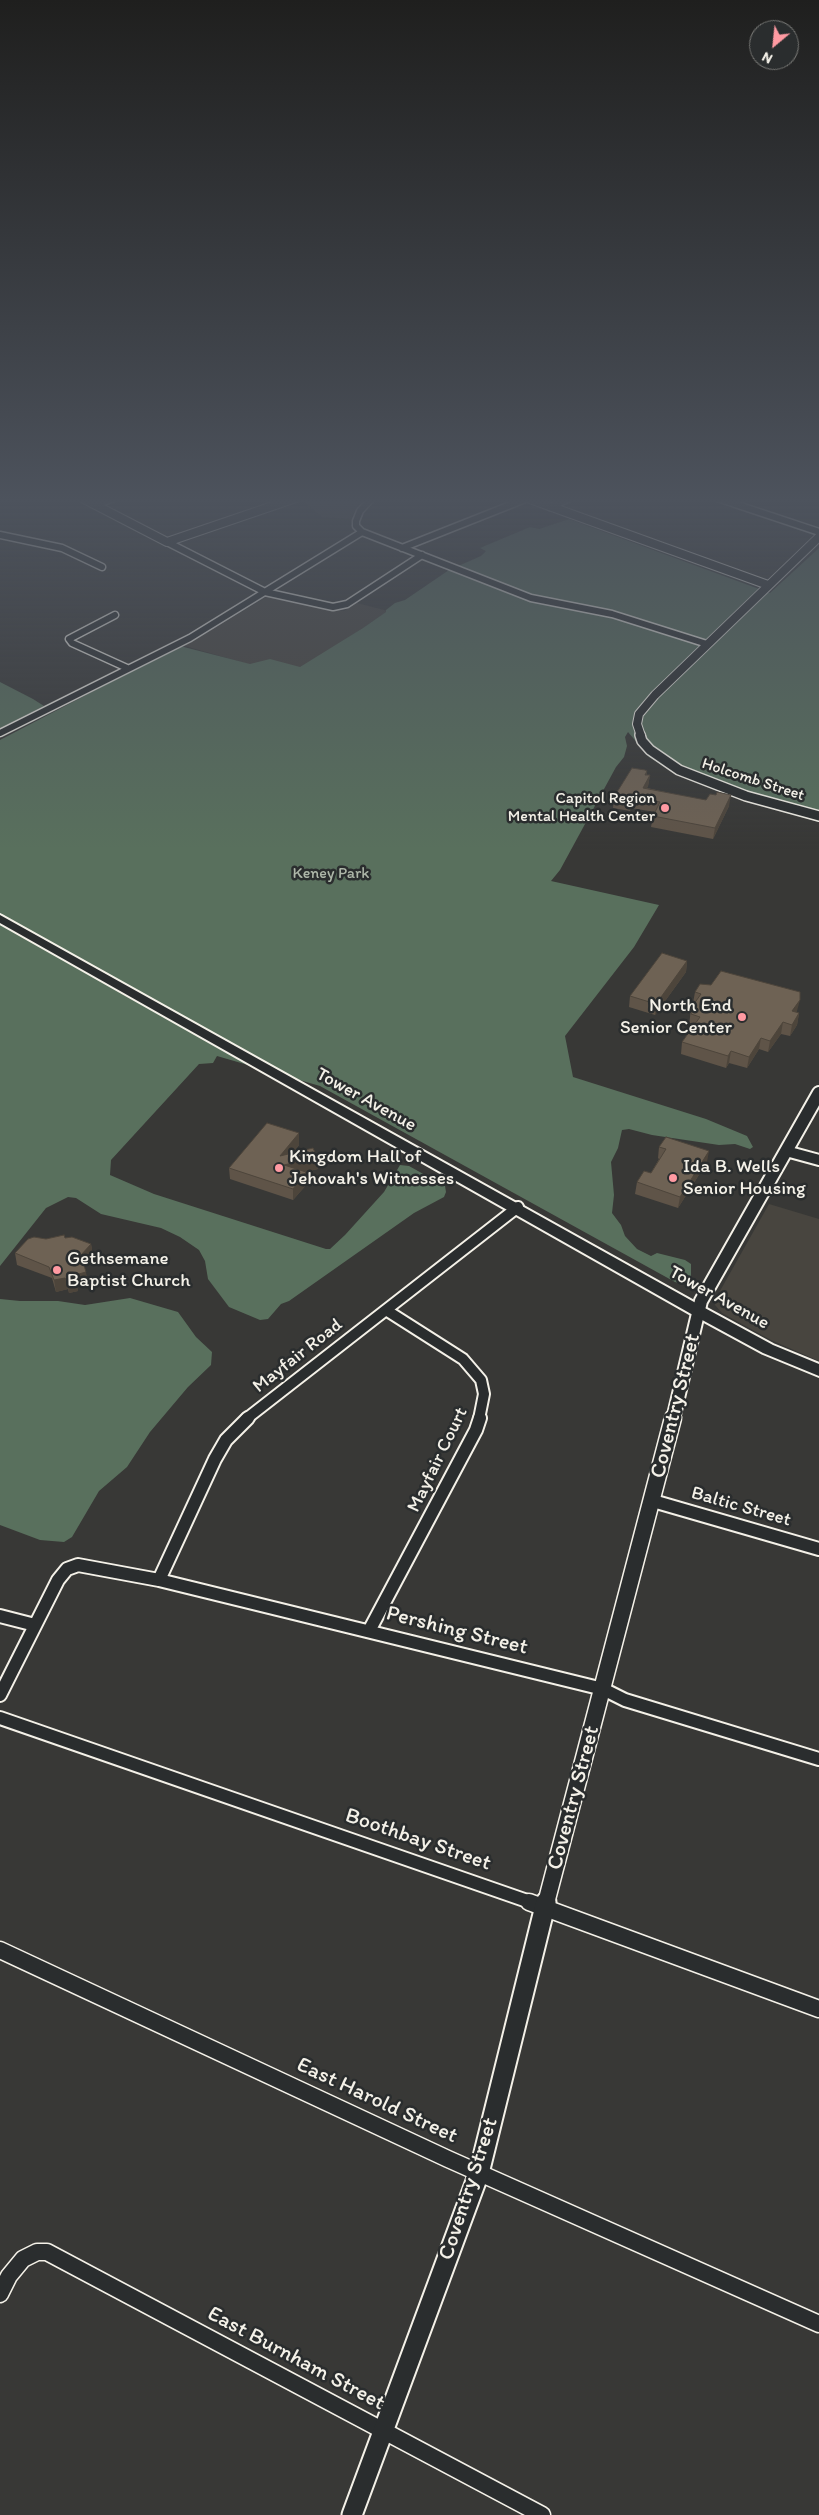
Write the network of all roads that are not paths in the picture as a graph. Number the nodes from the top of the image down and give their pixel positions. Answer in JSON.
{"nodes":[{"id":1,"x":112,"y":615,"type":"edge"},
{"id":2,"x":227,"y":615,"type":"edge"},
{"id":3,"x":616,"y":615,"type":"edge"},
{"id":4,"x":737,"y":615,"type":"edge"},
{"id":5,"x":707,"y":644,"type":"junction"},
{"id":6,"x":127,"y":668,"type":"junction"},
{"id":7,"x":0,"y":733,"type":"edge"},
{"id":8,"x":819,"y":816,"type":"edge"},
{"id":9,"x":0,"y":918,"type":"edge"},
{"id":10,"x":819,"y":1093,"type":"edge"},
{"id":11,"x":786,"y":1151,"type":"junction"},
{"id":12,"x":819,"y":1160,"type":"edge"},
{"id":13,"x":518,"y":1207,"type":"junction"},
{"id":14,"x":386,"y":1310,"type":"junction"},
{"id":15,"x":698,"y":1310,"type":"junction"},
{"id":16,"x":819,"y":1370,"type":"edge"},
{"id":17,"x":653,"y":1501,"type":"junction"},
{"id":18,"x":819,"y":1549,"type":"edge"},
{"id":19,"x":159,"y":1580,"type":"junction"},
{"id":20,"x":0,"y":1616,"type":"edge"},
{"id":21,"x":35,"y":1625,"type":"junction"},
{"id":22,"x":369,"y":1631,"type":"junction"},
{"id":23,"x":603,"y":1689,"type":"junction"},
{"id":24,"x":0,"y":1695,"type":"edge"},
{"id":25,"x":0,"y":1718,"type":"edge"},
{"id":26,"x":819,"y":1758,"type":"edge"},
{"id":27,"x":545,"y":1907,"type":"junction"},
{"id":28,"x":0,"y":1950,"type":"edge"},
{"id":29,"x":819,"y":2009,"type":"edge"},
{"id":30,"x":479,"y":2173,"type":"junction"},
{"id":31,"x":0,"y":2294,"type":"edge"},
{"id":32,"x":819,"y":2324,"type":"edge"},
{"id":33,"x":382,"y":2431,"type":"junction"},
{"id":34,"x":352,"y":2515,"type":"edge"},
{"id":35,"x":542,"y":2515,"type":"edge"}],
"edges":[{"from":1,"to":6,"type":"street"},
{"from":2,"to":6,"type":"street"},
{"from":3,"to":5,"type":"street"},
{"from":4,"to":5,"type":"street"},
{"from":5,"to":8,"type":"street","name":"Holcomb Street"},
{"from":6,"to":7,"type":"street"},
{"from":9,"to":13,"type":"main road","name":"Tower Avenue"},
{"from":10,"to":11,"type":"street","name":"Coventry Street"},
{"from":11,"to":12,"type":"street"},
{"from":11,"to":15,"type":"street","name":"Coventry Street"},
{"from":13,"to":14,"type":"street","name":"Mayfair Road"},
{"from":13,"to":15,"type":"main road","name":"Tower Avenue"},
{"from":14,"to":19,"type":"street","name":"Mayfair Road"},
{"from":14,"to":22,"type":"street","name":"Mayfair Court"},
{"from":15,"to":16,"type":"main road","name":"Tower Avenue"},
{"from":15,"to":17,"type":"street","name":"Coventry Street"},
{"from":17,"to":18,"type":"street","name":"Baltic Street"},
{"from":17,"to":23,"type":"street","name":"Coventry Street"},
{"from":19,"to":21,"type":"street","name":"Pershing Street"},
{"from":19,"to":22,"type":"street","name":"Pershing Street"},
{"from":20,"to":21,"type":"street"},
{"from":21,"to":24,"type":"street"},
{"from":22,"to":23,"type":"street","name":"Pershing Street"},
{"from":23,"to":26,"type":"street","name":"Pershing Street"},
{"from":23,"to":27,"type":"street","name":"Coventry Street"},
{"from":25,"to":27,"type":"street","name":"Boothbay Street"},
{"from":27,"to":29,"type":"street","name":"Boothbay Street"},
{"from":27,"to":30,"type":"street","name":"Coventry Street"},
{"from":28,"to":30,"type":"street","name":"East Harold Street"},
{"from":30,"to":32,"type":"street","name":"East Harold Street"},
{"from":30,"to":33,"type":"street","name":"Coventry Street"},
{"from":31,"to":33,"type":"street","name":"East Burnham Street"},
{"from":33,"to":34,"type":"street","name":"Coventry Street"},
{"from":33,"to":35,"type":"street","name":"East Burnham Street"}]}
